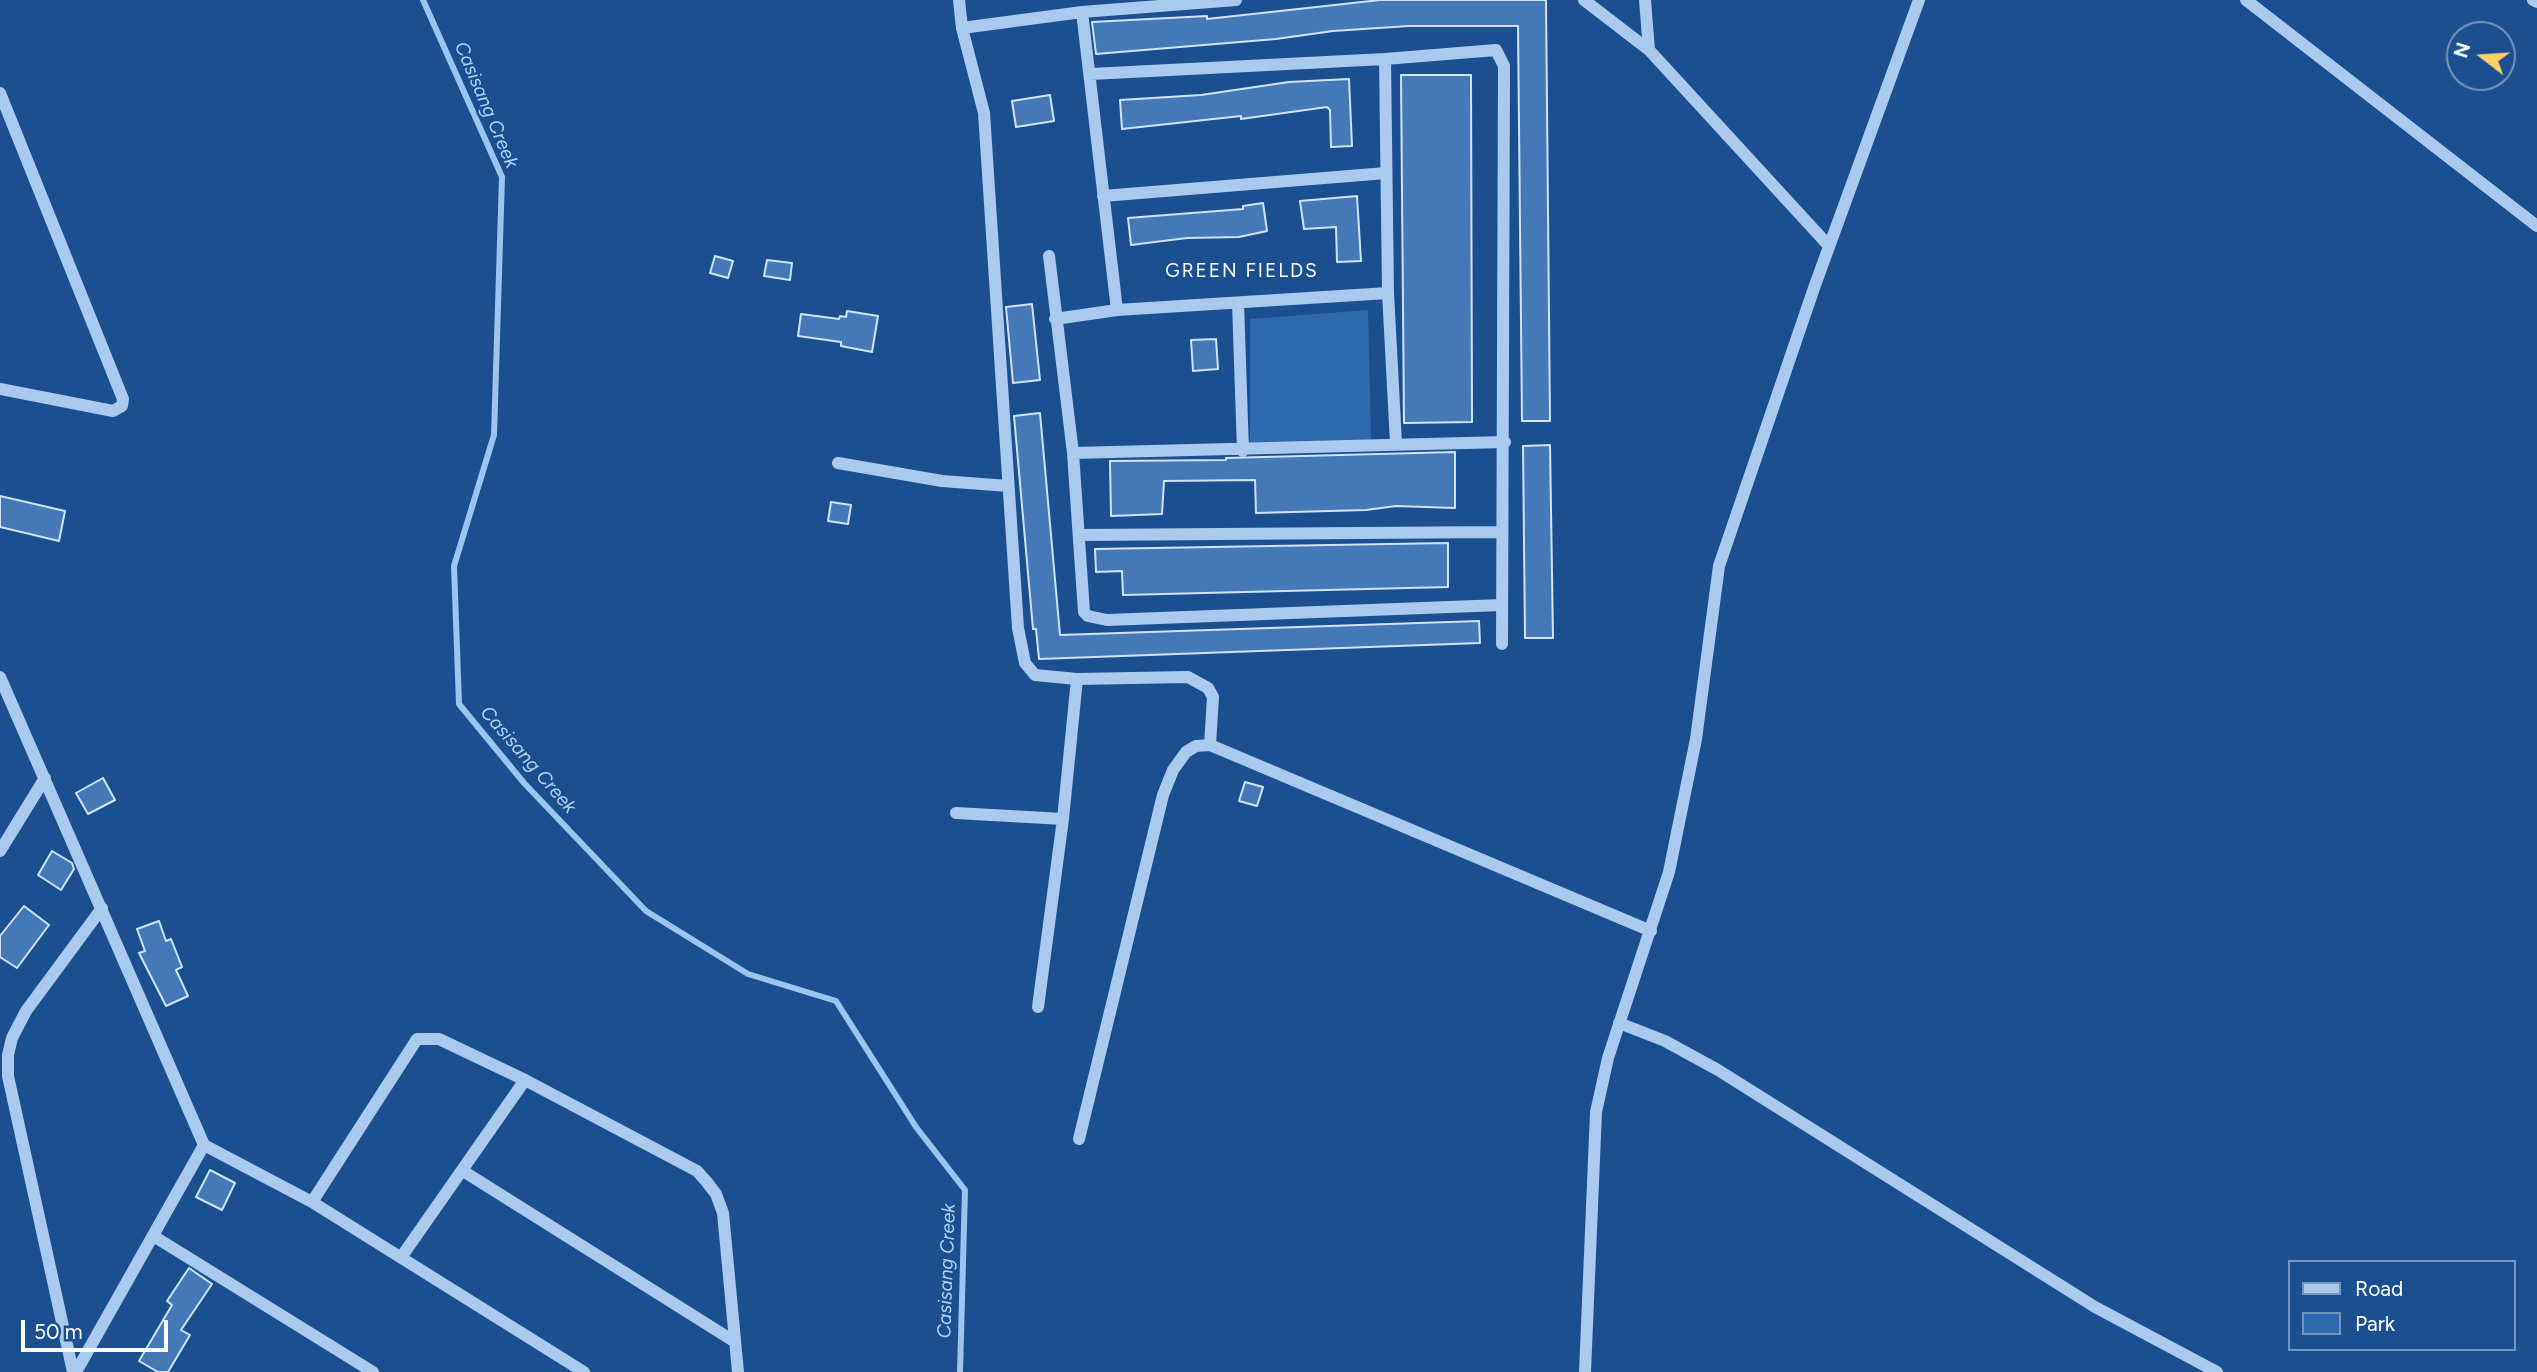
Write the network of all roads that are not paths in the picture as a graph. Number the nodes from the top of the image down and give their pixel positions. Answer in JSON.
{"nodes":[{"id":1,"x":959,"y":0,"type":"edge"},
{"id":2,"x":1236,"y":0,"type":"edge"},
{"id":3,"x":1584,"y":0,"type":"edge"},
{"id":4,"x":1645,"y":0,"type":"edge"},
{"id":5,"x":1919,"y":0,"type":"edge"},
{"id":6,"x":2246,"y":0,"type":"edge"},
{"id":7,"x":1082,"y":12,"type":"junction"},
{"id":8,"x":962,"y":28,"type":"junction"},
{"id":9,"x":1649,"y":50,"type":"junction"},
{"id":10,"x":1385,"y":59,"type":"junction"},
{"id":11,"x":1091,"y":74,"type":"junction"},
{"id":12,"x":0,"y":93,"type":"edge"},
{"id":13,"x":1386,"y":173,"type":"junction"},
{"id":14,"x":1103,"y":196,"type":"junction"},
{"id":15,"x":2537,"y":226,"type":"edge"},
{"id":16,"x":1829,"y":246,"type":"junction"},
{"id":17,"x":1049,"y":256,"type":"dead end"},
{"id":18,"x":1388,"y":293,"type":"junction"},
{"id":19,"x":1238,"y":303,"type":"junction"},
{"id":20,"x":1117,"y":310,"type":"junction"},
{"id":21,"x":1055,"y":319,"type":"junction"},
{"id":22,"x":0,"y":389,"type":"edge"},
{"id":23,"x":1505,"y":442,"type":"junction"},
{"id":24,"x":1396,"y":443,"type":"junction"},
{"id":25,"x":1243,"y":451,"type":"junction"},
{"id":26,"x":1073,"y":453,"type":"junction"},
{"id":27,"x":838,"y":463,"type":"dead end"},
{"id":28,"x":1008,"y":485,"type":"junction"},
{"id":29,"x":1501,"y":532,"type":"junction"},
{"id":30,"x":1079,"y":535,"type":"junction"},
{"id":31,"x":1502,"y":605,"type":"junction"},
{"id":32,"x":1502,"y":644,"type":"dead end"},
{"id":33,"x":0,"y":677,"type":"edge"},
{"id":34,"x":1077,"y":679,"type":"junction"},
{"id":35,"x":1210,"y":745,"type":"junction"},
{"id":36,"x":45,"y":778,"type":"junction"},
{"id":37,"x":956,"y":813,"type":"dead end"},
{"id":38,"x":1063,"y":819,"type":"junction"},
{"id":39,"x":0,"y":851,"type":"edge"},
{"id":40,"x":102,"y":908,"type":"junction"},
{"id":41,"x":1651,"y":931,"type":"junction"},
{"id":42,"x":1038,"y":1007,"type":"dead end"},
{"id":43,"x":1619,"y":1023,"type":"junction"},
{"id":44,"x":525,"y":1080,"type":"junction"},
{"id":45,"x":1079,"y":1139,"type":"dead end"},
{"id":46,"x":204,"y":1145,"type":"junction"},
{"id":47,"x":463,"y":1171,"type":"junction"},
{"id":48,"x":312,"y":1202,"type":"junction"},
{"id":49,"x":155,"y":1237,"type":"junction"},
{"id":50,"x":402,"y":1256,"type":"junction"},
{"id":51,"x":732,"y":1340,"type":"junction"},
{"id":52,"x":74,"y":1372,"type":"edge"},
{"id":53,"x":373,"y":1372,"type":"edge"},
{"id":54,"x":584,"y":1372,"type":"edge"},
{"id":55,"x":737,"y":1372,"type":"edge"},
{"id":56,"x":1585,"y":1372,"type":"edge"},
{"id":57,"x":2217,"y":1372,"type":"edge"}],
"edges":[{"from":1,"to":8,"type":"street"},
{"from":2,"to":7,"type":"street"},
{"from":3,"to":9,"type":"street"},
{"from":4,"to":9,"type":"street"},
{"from":5,"to":16,"type":"street"},
{"from":6,"to":15,"type":"street"},
{"from":7,"to":8,"type":"street"},
{"from":7,"to":11,"type":"street"},
{"from":8,"to":28,"type":"street"},
{"from":9,"to":16,"type":"street"},
{"from":10,"to":11,"type":"street"},
{"from":10,"to":13,"type":"street"},
{"from":10,"to":23,"type":"street"},
{"from":11,"to":14,"type":"street"},
{"from":12,"to":22,"type":"street"},
{"from":13,"to":14,"type":"street"},
{"from":13,"to":18,"type":"street"},
{"from":14,"to":20,"type":"street"},
{"from":16,"to":41,"type":"street"},
{"from":17,"to":21,"type":"street"},
{"from":18,"to":19,"type":"street"},
{"from":18,"to":24,"type":"street"},
{"from":19,"to":20,"type":"street"},
{"from":19,"to":25,"type":"street"},
{"from":20,"to":21,"type":"street"},
{"from":21,"to":26,"type":"street"},
{"from":23,"to":24,"type":"street"},
{"from":23,"to":29,"type":"street"},
{"from":24,"to":25,"type":"street"},
{"from":25,"to":26,"type":"street"},
{"from":26,"to":30,"type":"street"},
{"from":27,"to":28,"type":"street"},
{"from":28,"to":34,"type":"street"},
{"from":29,"to":30,"type":"street"},
{"from":29,"to":31,"type":"street"},
{"from":30,"to":31,"type":"street"},
{"from":31,"to":32,"type":"street"},
{"from":33,"to":36,"type":"street"},
{"from":34,"to":35,"type":"street"},
{"from":34,"to":38,"type":"street"},
{"from":35,"to":41,"type":"street"},
{"from":35,"to":45,"type":"street"},
{"from":36,"to":39,"type":"street"},
{"from":36,"to":40,"type":"street"},
{"from":37,"to":38,"type":"street"},
{"from":38,"to":42,"type":"street"},
{"from":40,"to":46,"type":"street"},
{"from":40,"to":52,"type":"street"},
{"from":41,"to":43,"type":"street"},
{"from":43,"to":56,"type":"street"},
{"from":43,"to":57,"type":"street"},
{"from":44,"to":47,"type":"street"},
{"from":44,"to":48,"type":"street"},
{"from":44,"to":51,"type":"street"},
{"from":46,"to":48,"type":"street"},
{"from":46,"to":49,"type":"street"},
{"from":47,"to":50,"type":"street"},
{"from":47,"to":51,"type":"street"},
{"from":48,"to":50,"type":"street"},
{"from":49,"to":52,"type":"street"},
{"from":49,"to":53,"type":"street"},
{"from":50,"to":54,"type":"street"},
{"from":51,"to":55,"type":"street"}]}
